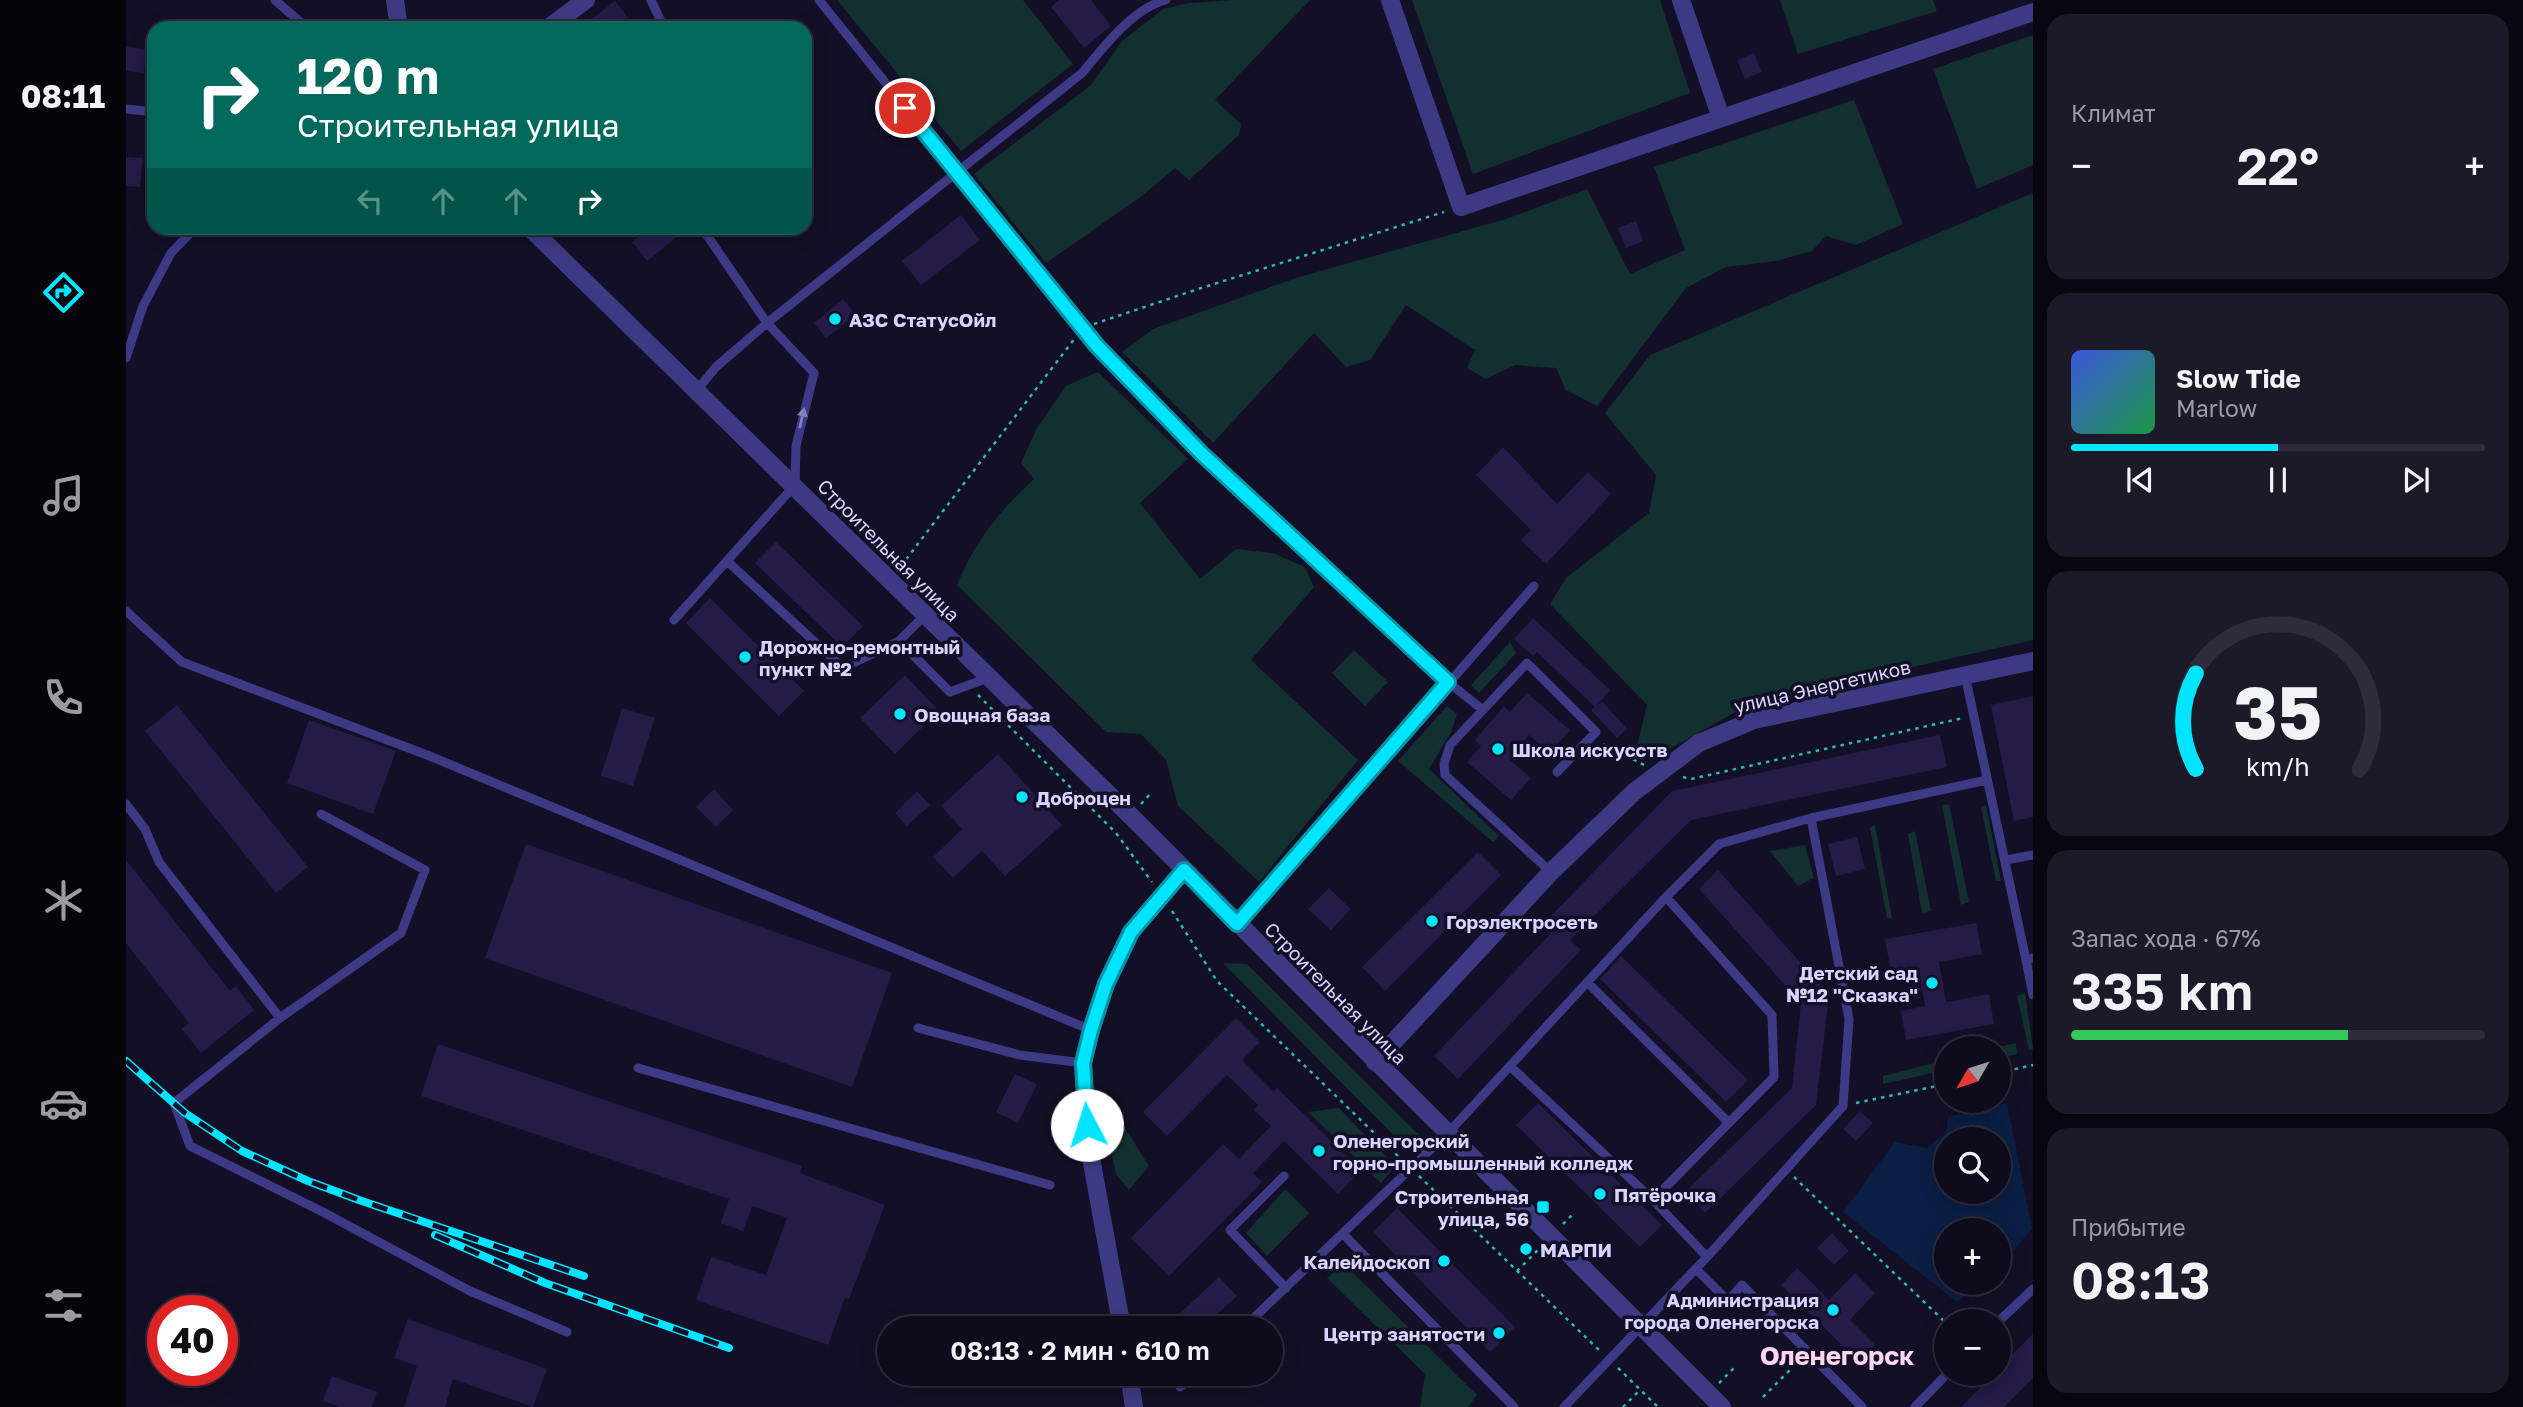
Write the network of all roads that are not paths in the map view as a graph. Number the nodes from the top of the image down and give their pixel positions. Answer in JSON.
{"nodes":[{"id":1,"x":277,"y":0,"type":"edge"},
{"id":2,"x":394,"y":0,"type":"edge"},
{"id":3,"x":586,"y":0,"type":"edge"},
{"id":4,"x":651,"y":0,"type":"edge"},
{"id":5,"x":819,"y":0,"type":"edge"},
{"id":6,"x":1166,"y":0,"type":"edge"},
{"id":7,"x":1391,"y":0,"type":"edge"},
{"id":8,"x":1681,"y":0,"type":"edge"},
{"id":9,"x":2033,"y":12,"type":"edge"},
{"id":10,"x":300,"y":21,"type":"edge"},
{"id":11,"x":398,"y":21,"type":"edge"},
{"id":12,"x":558,"y":21,"type":"edge"},
{"id":13,"x":661,"y":21,"type":"edge"},
{"id":14,"x":126,"y":109,"type":"edge"},
{"id":15,"x":147,"y":111,"type":"edge"},
{"id":16,"x":1721,"y":118,"type":"junction"},
{"id":17,"x":957,"y":173,"type":"junction"},
{"id":18,"x":188,"y":235,"type":"edge"},
{"id":19,"x":537,"y":235,"type":"edge"},
{"id":20,"x":707,"y":235,"type":"edge"},
{"id":21,"x":767,"y":323,"type":"junction"},
{"id":22,"x":126,"y":358,"type":"edge"},
{"id":23,"x":696,"y":390,"type":"junction"},
{"id":24,"x":795,"y":485,"type":"junction"},
{"id":25,"x":727,"y":561,"type":"junction"},
{"id":26,"x":1534,"y":586,"type":"dead end"},
{"id":27,"x":126,"y":611,"type":"edge"},
{"id":28,"x":926,"y":614,"type":"junction"},
{"id":29,"x":674,"y":620,"type":"dead end"},
{"id":30,"x":899,"y":641,"type":"junction"},
{"id":31,"x":2033,"y":661,"type":"edge"},
{"id":32,"x":1965,"y":675,"type":"junction"},
{"id":33,"x":988,"y":678,"type":"junction"},
{"id":34,"x":1448,"y":682,"type":"junction"},
{"id":35,"x":1483,"y":710,"type":"junction"},
{"id":36,"x":1557,"y":772,"type":"dead end"},
{"id":37,"x":1987,"y":780,"type":"junction"},
{"id":38,"x":126,"y":804,"type":"edge"},
{"id":39,"x":321,"y":814,"type":"dead end"},
{"id":40,"x":1811,"y":818,"type":"junction"},
{"id":41,"x":2033,"y":855,"type":"edge"},
{"id":42,"x":2006,"y":860,"type":"junction"},
{"id":43,"x":1184,"y":870,"type":"junction"},
{"id":44,"x":1551,"y":872,"type":"junction"},
{"id":45,"x":1666,"y":897,"type":"junction"},
{"id":46,"x":1237,"y":924,"type":"junction"},
{"id":47,"x":2029,"y":959,"type":"edge"},
{"id":48,"x":1587,"y":982,"type":"junction"},
{"id":49,"x":2033,"y":995,"type":"edge"},
{"id":50,"x":280,"y":1018,"type":"junction"},
{"id":51,"x":918,"y":1028,"type":"dead end"},
{"id":52,"x":1091,"y":1030,"type":"junction"},
{"id":53,"x":1375,"y":1062,"type":"junction"},
{"id":54,"x":1083,"y":1063,"type":"junction"},
{"id":55,"x":1510,"y":1066,"type":"junction"},
{"id":56,"x":638,"y":1068,"type":"dead end"},
{"id":57,"x":1729,"y":1123,"type":"junction"},
{"id":58,"x":1447,"y":1134,"type":"junction"},
{"id":59,"x":1284,"y":1176,"type":"dead end"},
{"id":60,"x":1050,"y":1185,"type":"dead end"},
{"id":61,"x":1653,"y":1200,"type":"junction"},
{"id":62,"x":1343,"y":1234,"type":"junction"},
{"id":63,"x":1707,"y":1257,"type":"junction"},
{"id":64,"x":1696,"y":1269,"type":"junction"},
{"id":65,"x":1286,"y":1288,"type":"junction"},
{"id":66,"x":2033,"y":1289,"type":"edge"},
{"id":67,"x":2011,"y":1310,"type":"edge"},
{"id":68,"x":1120,"y":1316,"type":"edge"},
{"id":69,"x":1256,"y":1316,"type":"edge"},
{"id":70,"x":1642,"y":1327,"type":"junction"},
{"id":71,"x":567,"y":1332,"type":"dead end"},
{"id":72,"x":1131,"y":1386,"type":"edge"},
{"id":73,"x":1935,"y":1386,"type":"edge"},
{"id":74,"x":1134,"y":1407,"type":"edge"},
{"id":75,"x":1514,"y":1407,"type":"edge"},
{"id":76,"x":1564,"y":1407,"type":"edge"},
{"id":77,"x":1722,"y":1407,"type":"edge"},
{"id":78,"x":1862,"y":1407,"type":"edge"},
{"id":79,"x":1915,"y":1407,"type":"edge"}],
"edges":[{"from":1,"to":10,"type":"lane"},
{"from":2,"to":11,"type":"street"},
{"from":3,"to":12,"type":"street"},
{"from":4,"to":13,"type":"lane"},
{"from":5,"to":17,"type":"lane"},
{"from":6,"to":17,"type":"lane"},
{"from":7,"to":16,"type":"street"},
{"from":8,"to":16,"type":"street"},
{"from":9,"to":16,"type":"street"},
{"from":14,"to":15,"type":"lane"},
{"from":17,"to":21,"type":"lane"},
{"from":17,"to":34,"type":"lane"},
{"from":18,"to":22,"type":"lane"},
{"from":19,"to":23,"type":"street","name":"Строительная улица"},
{"from":20,"to":21,"type":"lane"},
{"from":21,"to":23,"type":"lane"},
{"from":24,"to":21,"type":"lane","one_way":true},
{"from":23,"to":24,"type":"street","name":"Строительная улица"},
{"from":24,"to":25,"type":"lane"},
{"from":24,"to":28,"type":"street","name":"Строительная улица"},
{"from":25,"to":29,"type":"lane"},
{"from":25,"to":30,"type":"lane"},
{"from":26,"to":34,"type":"lane"},
{"from":27,"to":52,"type":"lane"},
{"from":28,"to":30,"type":"lane"},
{"from":28,"to":33,"type":"street","name":"Строительная улица"},
{"from":30,"to":33,"type":"lane"},
{"from":31,"to":32,"type":"street","name":"улица Энергетиков"},
{"from":32,"to":37,"type":"lane"},
{"from":32,"to":44,"type":"street","name":"улица Энергетиков"},
{"from":33,"to":43,"type":"street","name":"Строительная улица"},
{"from":34,"to":35,"type":"lane"},
{"from":34,"to":46,"type":"lane"},
{"from":35,"to":36,"type":"lane"},
{"from":35,"to":44,"type":"lane"},
{"from":37,"to":40,"type":"lane"},
{"from":37,"to":42,"type":"lane"},
{"from":38,"to":50,"type":"lane"},
{"from":39,"to":50,"type":"lane"},
{"from":40,"to":45,"type":"lane"},
{"from":40,"to":63,"type":"lane"},
{"from":41,"to":42,"type":"lane"},
{"from":42,"to":47,"type":"lane"},
{"from":43,"to":46,"type":"street","name":"Строительная улица"},
{"from":43,"to":52,"type":"street"},
{"from":44,"to":53,"type":"street","name":"улица Энергетиков"},
{"from":45,"to":48,"type":"lane"},
{"from":45,"to":57,"type":"lane"},
{"from":46,"to":53,"type":"street","name":"Строительная улица"},
{"from":47,"to":49,"type":"lane"},
{"from":48,"to":55,"type":"lane"},
{"from":48,"to":57,"type":"lane"},
{"from":50,"to":71,"type":"lane"},
{"from":51,"to":54,"type":"lane"},
{"from":52,"to":54,"type":"street"},
{"from":53,"to":58,"type":"street","name":"Строительная улица"},
{"from":54,"to":68,"type":"street"},
{"from":55,"to":58,"type":"lane"},
{"from":55,"to":61,"type":"lane"},
{"from":56,"to":60,"type":"lane"},
{"from":57,"to":61,"type":"lane"},
{"from":58,"to":62,"type":"lane"},
{"from":58,"to":70,"type":"street","name":"Строительная улица"},
{"from":59,"to":65,"type":"lane"},
{"from":61,"to":63,"type":"lane"},
{"from":62,"to":65,"type":"lane"},
{"from":62,"to":75,"type":"lane"},
{"from":63,"to":64,"type":"lane"},
{"from":64,"to":70,"type":"lane"},
{"from":64,"to":78,"type":"lane"},
{"from":65,"to":69,"type":"lane"},
{"from":66,"to":67,"type":"lane"},
{"from":70,"to":76,"type":"lane"},
{"from":70,"to":77,"type":"street","name":"Строительная улица"},
{"from":72,"to":74,"type":"street"},
{"from":73,"to":79,"type":"lane"}]}
